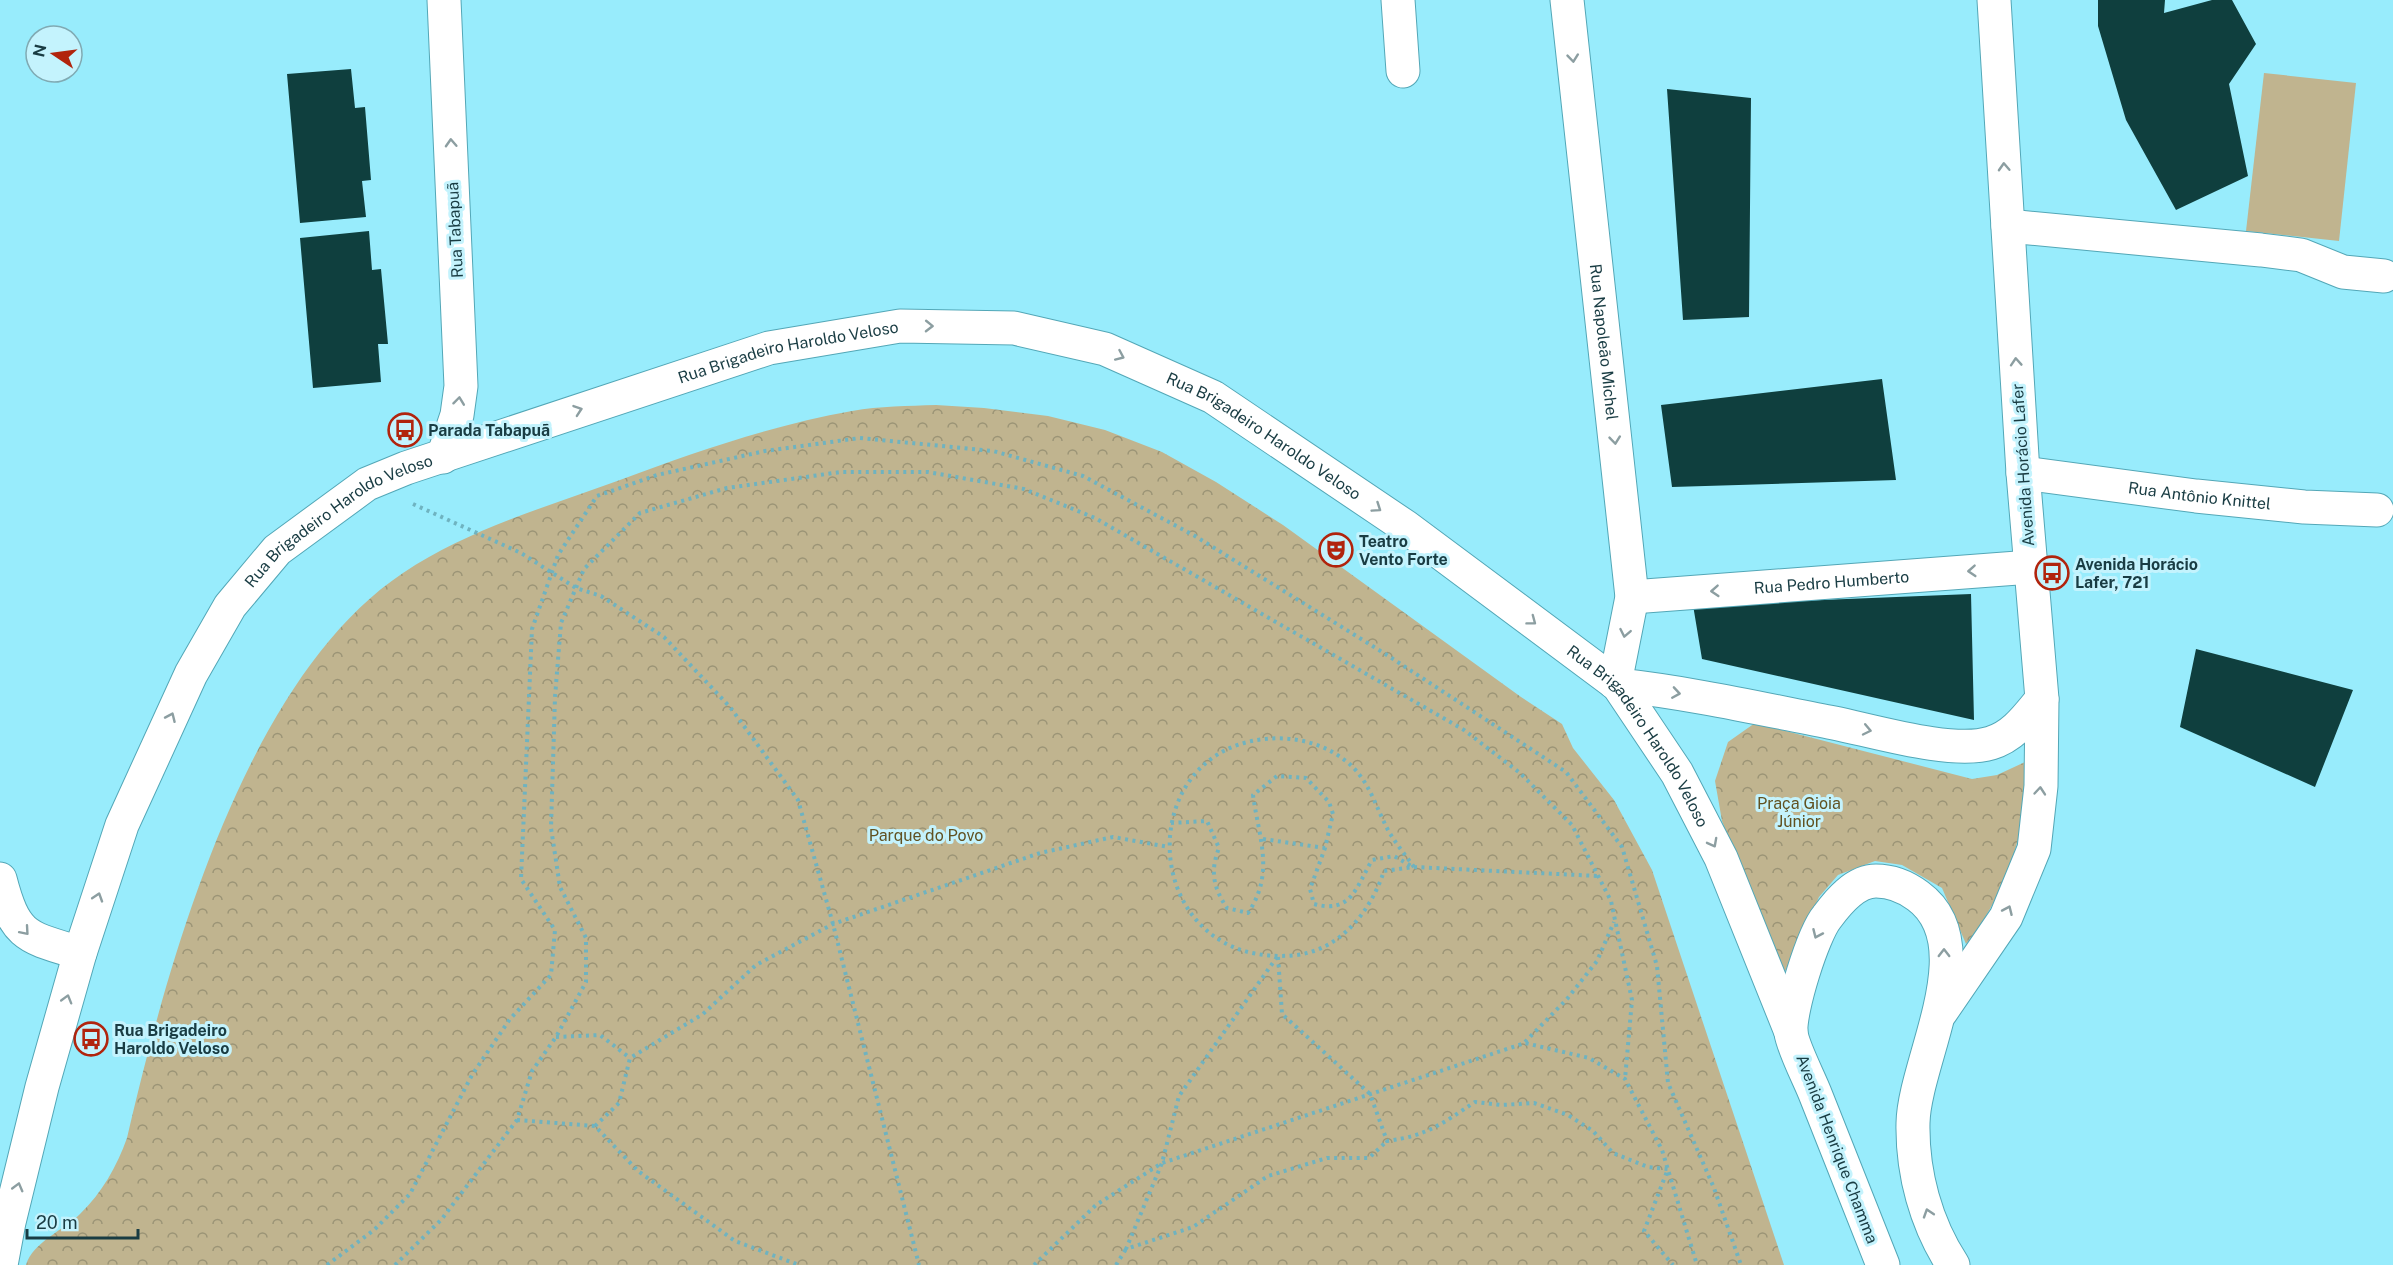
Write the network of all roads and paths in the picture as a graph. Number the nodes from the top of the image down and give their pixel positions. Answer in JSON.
{"nodes":[{"id":1,"x":444,"y":0,"type":"edge"},
{"id":2,"x":1398,"y":0,"type":"edge"},
{"id":3,"x":1567,"y":0,"type":"edge"},
{"id":4,"x":1994,"y":0,"type":"edge"},
{"id":5,"x":1403,"y":71,"type":"dead end"},
{"id":6,"x":2008,"y":226,"type":"junction"},
{"id":7,"x":2384,"y":276,"type":"dead end"},
{"id":8,"x":443,"y":457,"type":"junction"},
{"id":9,"x":2023,"y":473,"type":"junction"},
{"id":10,"x":2377,"y":510,"type":"dead end"},
{"id":11,"x":451,"y":519,"type":"dead end"},
{"id":12,"x":2031,"y":567,"type":"junction"},
{"id":13,"x":552,"y":573,"type":"junction"},
{"id":14,"x":576,"y":588,"type":"junction"},
{"id":15,"x":1632,"y":597,"type":"junction"},
{"id":16,"x":1616,"y":684,"type":"junction"},
{"id":17,"x":2042,"y":699,"type":"junction"},
{"id":18,"x":1171,"y":823,"type":"junction"},
{"id":19,"x":1263,"y":839,"type":"junction"},
{"id":20,"x":1168,"y":847,"type":"junction"},
{"id":21,"x":1325,"y":848,"type":"junction"},
{"id":22,"x":1414,"y":867,"type":"junction"},
{"id":23,"x":1598,"y":876,"type":"junction"},
{"id":24,"x":0,"y":879,"type":"edge"},
{"id":25,"x":1615,"y":920,"type":"junction"},
{"id":26,"x":833,"y":924,"type":"junction"},
{"id":27,"x":80,"y":953,"type":"junction"},
{"id":28,"x":1278,"y":957,"type":"junction"},
{"id":29,"x":1941,"y":1011,"type":"junction"},
{"id":30,"x":1791,"y":1032,"type":"junction"},
{"id":31,"x":556,"y":1037,"type":"junction"},
{"id":32,"x":1525,"y":1043,"type":"junction"},
{"id":33,"x":630,"y":1058,"type":"junction"},
{"id":34,"x":1625,"y":1079,"type":"junction"},
{"id":35,"x":1370,"y":1094,"type":"junction"},
{"id":36,"x":517,"y":1120,"type":"junction"},
{"id":37,"x":595,"y":1126,"type":"junction"},
{"id":38,"x":1387,"y":1141,"type":"junction"},
{"id":39,"x":1162,"y":1163,"type":"junction"},
{"id":40,"x":1668,"y":1169,"type":"junction"},
{"id":41,"x":1126,"y":1249,"type":"junction"},
{"id":42,"x":1,"y":1265,"type":"edge"},
{"id":43,"x":327,"y":1265,"type":"edge"},
{"id":44,"x":395,"y":1265,"type":"edge"},
{"id":45,"x":799,"y":1265,"type":"edge"},
{"id":46,"x":919,"y":1265,"type":"edge"},
{"id":47,"x":1034,"y":1265,"type":"edge"},
{"id":48,"x":1116,"y":1265,"type":"edge"},
{"id":49,"x":1673,"y":1265,"type":"edge"},
{"id":50,"x":1697,"y":1265,"type":"edge"},
{"id":51,"x":1740,"y":1265,"type":"edge"},
{"id":52,"x":1883,"y":1265,"type":"edge"},
{"id":53,"x":1953,"y":1265,"type":"edge"}],
"edges":[{"from":8,"to":1,"type":"street","name":"Rua Tabapuã","one_way":true},
{"from":2,"to":5,"type":"street"},
{"from":3,"to":15,"type":"street","name":"Rua Napoleão Michel","one_way":true},
{"from":6,"to":4,"type":"street","name":"Avenida Horácio Lafer","one_way":true},
{"from":6,"to":7,"type":"street"},
{"from":9,"to":6,"type":"street","name":"Avenida Horácio Lafer","one_way":true},
{"from":8,"to":16,"type":"street","name":"Rua Brigadeiro Haroldo Veloso","one_way":true},
{"from":27,"to":8,"type":"street","name":"Rua Brigadeiro Haroldo Veloso","one_way":true},
{"from":9,"to":10,"type":"street","name":"Rua Antônio Knittel"},
{"from":9,"to":12,"type":"street","name":"Avenida Horácio Lafer"},
{"from":11,"to":13,"type":"path"},
{"from":12,"to":15,"type":"street","name":"Rua Pedro Humberto","one_way":true},
{"from":12,"to":17,"type":"street","name":"Avenida Horácio Lafer"},
{"from":13,"to":14,"type":"path"},
{"from":13,"to":43,"type":"path"},
{"from":13,"to":51,"type":"path"},
{"from":14,"to":23,"type":"path"},
{"from":14,"to":26,"type":"path"},
{"from":14,"to":31,"type":"path"},
{"from":15,"to":16,"type":"street","name":"Rua Napoleão Michel","one_way":true},
{"from":16,"to":17,"type":"street","one_way":true},
{"from":16,"to":30,"type":"street","name":"Rua Brigadeiro Haroldo Veloso","one_way":true},
{"from":29,"to":17,"type":"street","name":"Avenida Horácio Lafer","one_way":true},
{"from":18,"to":19,"type":"path"},
{"from":18,"to":20,"type":"path"},
{"from":18,"to":22,"type":"path"},
{"from":19,"to":21,"type":"path"},
{"from":19,"to":21,"type":"path"},
{"from":20,"to":26,"type":"path"},
{"from":20,"to":28,"type":"path"},
{"from":21,"to":22,"type":"path"},
{"from":22,"to":23,"type":"path"},
{"from":22,"to":28,"type":"path"},
{"from":23,"to":25,"type":"path"},
{"from":24,"to":27,"type":"street","one_way":true},
{"from":25,"to":32,"type":"path"},
{"from":25,"to":34,"type":"path"},
{"from":26,"to":33,"type":"path"},
{"from":26,"to":46,"type":"path"},
{"from":42,"to":27,"type":"street","name":"Rua Brigadeiro Haroldo Veloso","one_way":true},
{"from":28,"to":35,"type":"path"},
{"from":28,"to":39,"type":"path"},
{"from":29,"to":30,"type":"street","one_way":true},
{"from":53,"to":29,"type":"street","one_way":true},
{"from":30,"to":52,"type":"street","name":"Avenida Henrique Chamma"},
{"from":31,"to":33,"type":"path"},
{"from":31,"to":36,"type":"path"},
{"from":32,"to":34,"type":"path"},
{"from":32,"to":35,"type":"path"},
{"from":33,"to":37,"type":"path"},
{"from":34,"to":40,"type":"path"},
{"from":35,"to":38,"type":"path"},
{"from":35,"to":39,"type":"path"},
{"from":36,"to":37,"type":"path"},
{"from":36,"to":44,"type":"path"},
{"from":37,"to":45,"type":"path"},
{"from":38,"to":40,"type":"path"},
{"from":38,"to":41,"type":"path"},
{"from":39,"to":41,"type":"path"},
{"from":39,"to":47,"type":"path"},
{"from":40,"to":49,"type":"path"},
{"from":40,"to":50,"type":"path"},
{"from":41,"to":48,"type":"path"}]}
